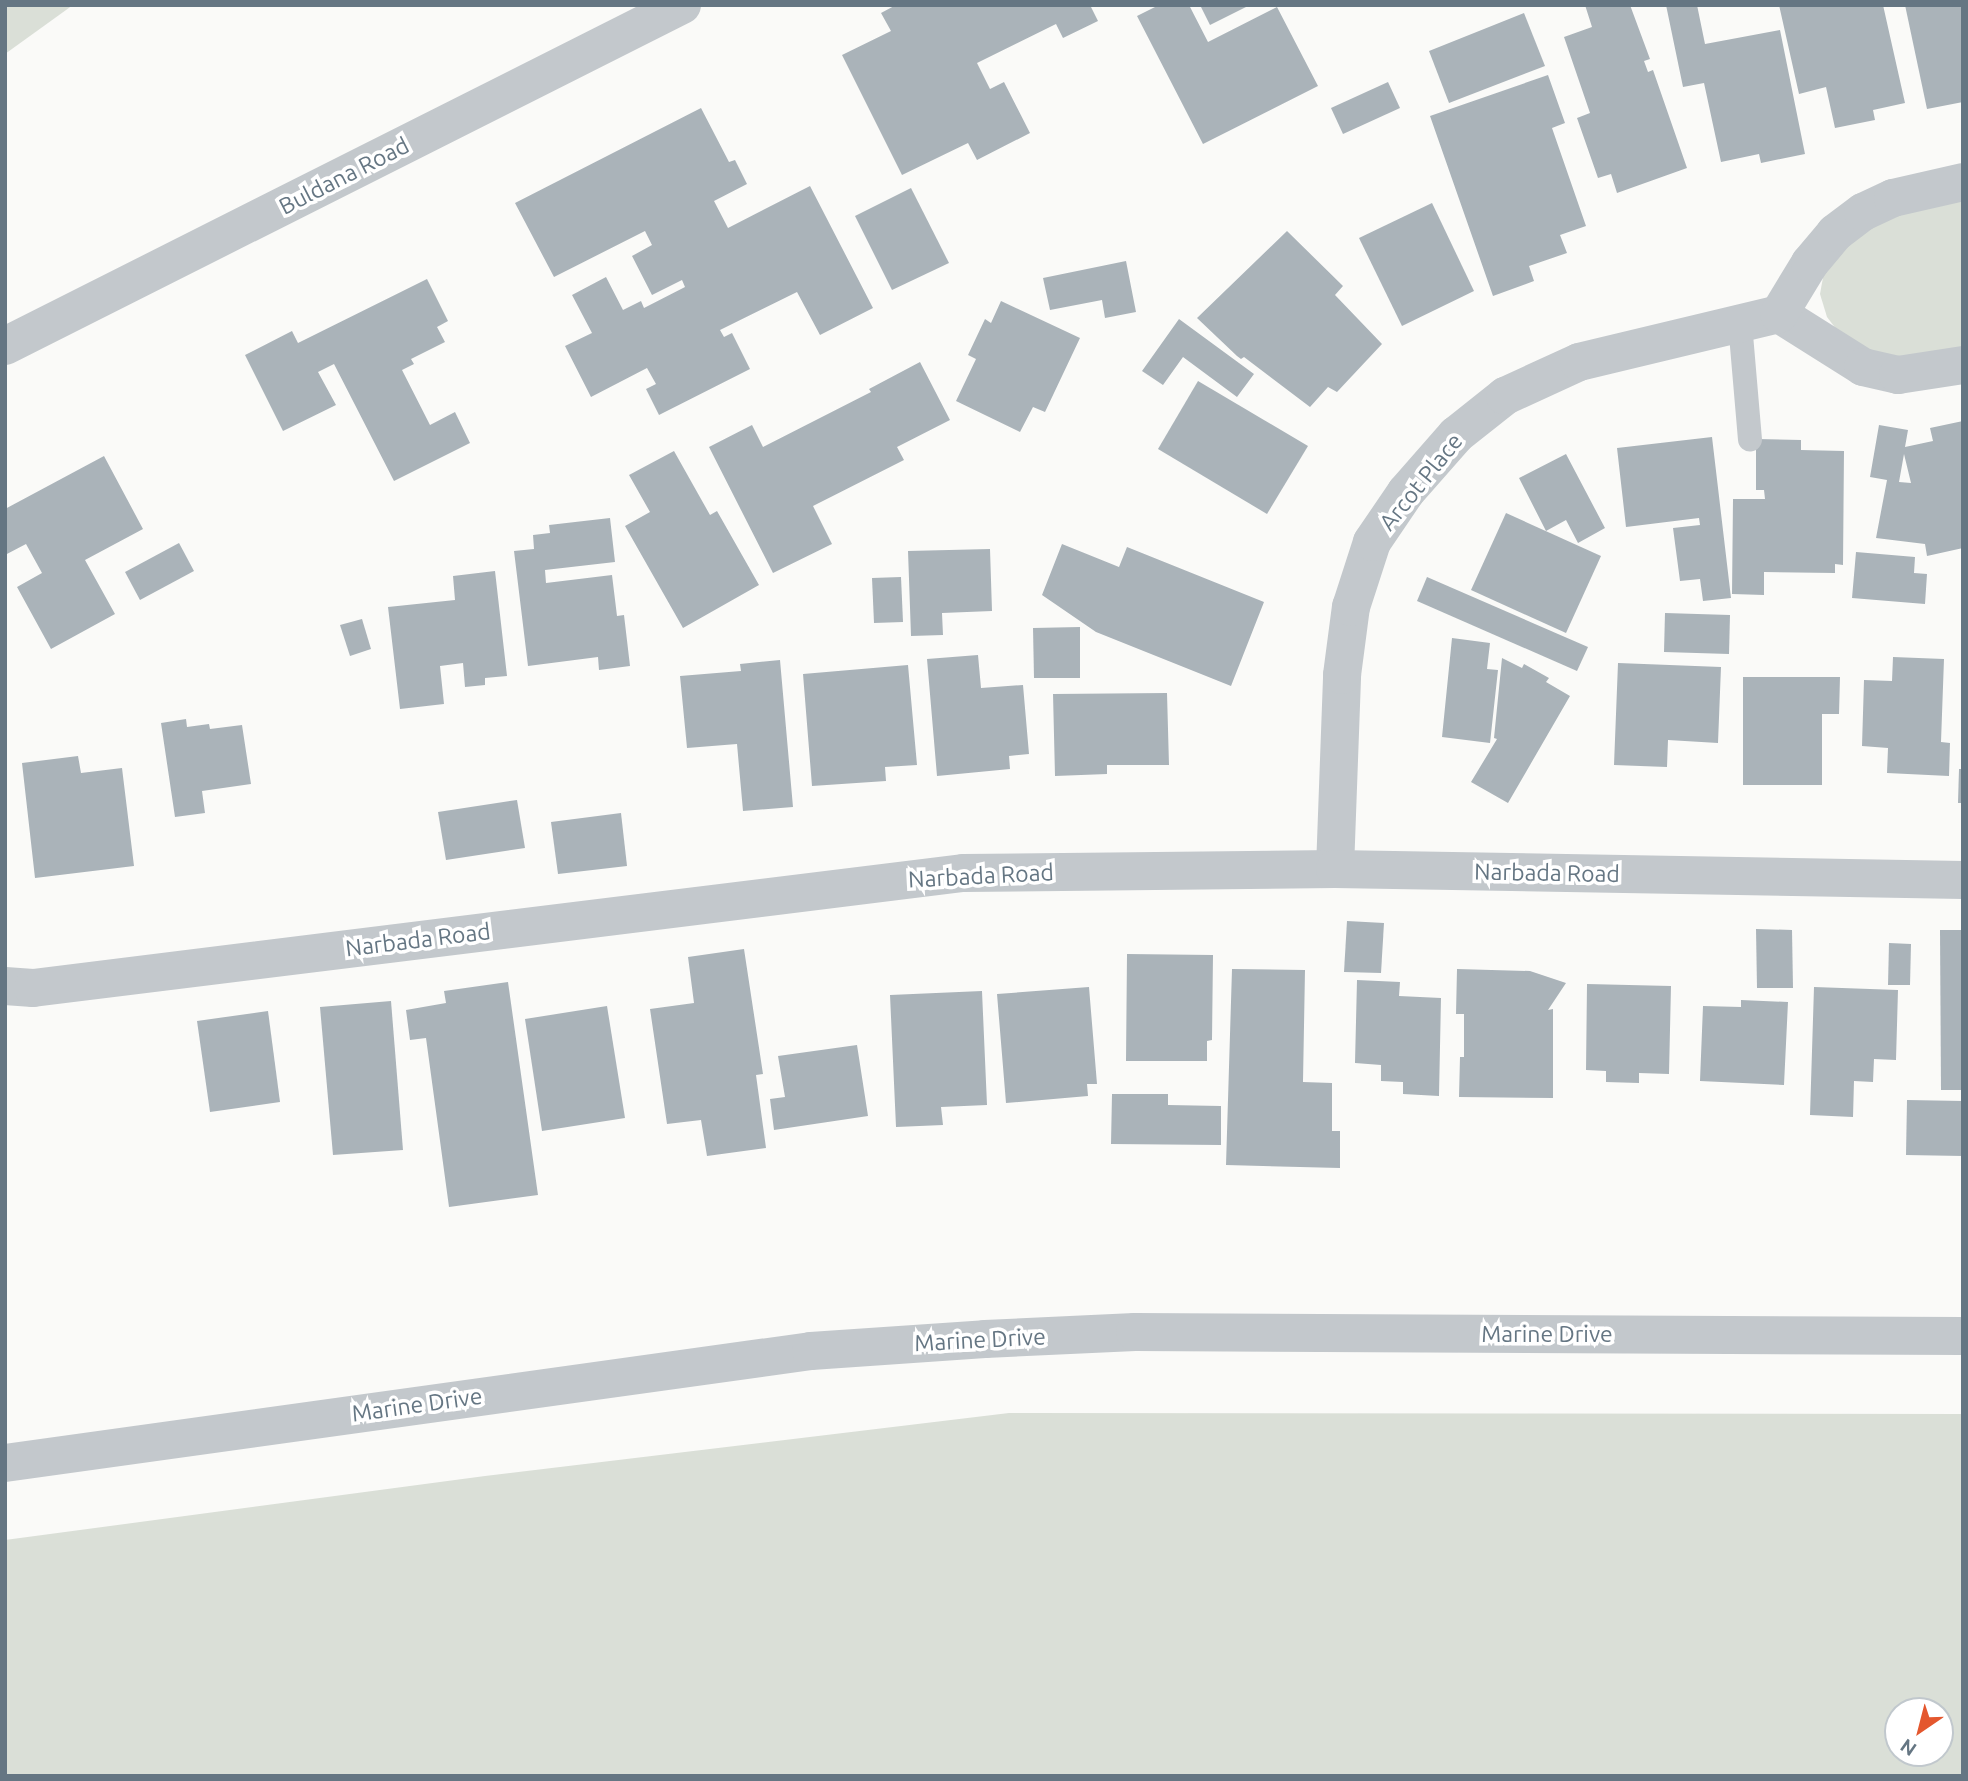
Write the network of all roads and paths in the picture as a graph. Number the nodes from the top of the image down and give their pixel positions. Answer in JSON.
{"nodes":[{"id":1,"x":682,"y":5,"type":"edge"},
{"id":2,"x":1963,"y":182,"type":"edge"},
{"id":3,"x":1779,"y":314,"type":"junction"},
{"id":4,"x":1740,"y":323,"type":"junction"},
{"id":5,"x":5,"y":346,"type":"edge"},
{"id":6,"x":1963,"y":365,"type":"edge"},
{"id":7,"x":1750,"y":440,"type":"dead end"},
{"id":8,"x":1335,"y":869,"type":"junction"},
{"id":9,"x":1963,"y":880,"type":"edge"},
{"id":10,"x":5,"y":986,"type":"edge"},
{"id":11,"x":1963,"y":1336,"type":"edge"},
{"id":12,"x":5,"y":1463,"type":"edge"}],
"edges":[{"from":1,"to":5,"type":"street","name":"Buldana Road"},
{"from":2,"to":3,"type":"street"},
{"from":3,"to":4,"type":"street","name":"Arcot Place"},
{"from":3,"to":6,"type":"street"},
{"from":4,"to":7,"type":"lane"},
{"from":4,"to":8,"type":"street","name":"Arcot Place"},
{"from":8,"to":9,"type":"street","name":"Narbada Road"},
{"from":8,"to":10,"type":"street","name":"Narbada Road"},
{"from":11,"to":12,"type":"street","name":"Marine Drive"}]}
